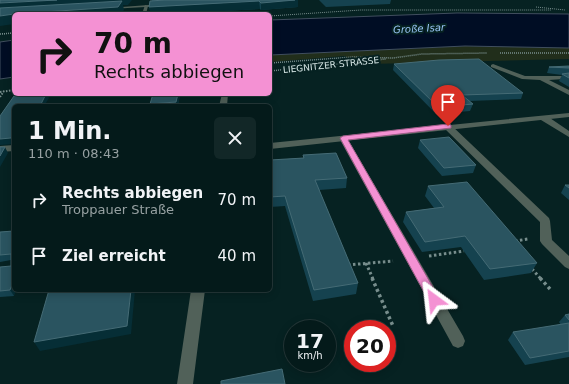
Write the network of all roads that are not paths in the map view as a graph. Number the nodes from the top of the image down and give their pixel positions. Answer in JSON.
{"nodes":[{"id":1,"x":168,"y":5,"type":"edge"},
{"id":2,"x":146,"y":6,"type":"junction"},
{"id":3,"x":103,"y":9,"type":"edge"},
{"id":4,"x":144,"y":12,"type":"edge"},
{"id":5,"x":492,"y":66,"type":"dead end"},
{"id":6,"x":564,"y":77,"type":"edge"},
{"id":7,"x":541,"y":78,"type":"junction"},
{"id":8,"x":569,"y":93,"type":"edge"},
{"id":9,"x":569,"y":115,"type":"edge"},
{"id":10,"x":544,"y":118,"type":"junction"},
{"id":11,"x":448,"y":126,"type":"junction"},
{"id":12,"x":569,"y":135,"type":"edge"},
{"id":13,"x":343,"y":138,"type":"junction"},
{"id":14,"x":272,"y":146,"type":"edge"},
{"id":15,"x":12,"y":148,"type":"edge"},
{"id":16,"x":0,"y":149,"type":"edge"},
{"id":17,"x":569,"y":264,"type":"edge"},
{"id":18,"x":198,"y":292,"type":"edge"},
{"id":19,"x":458,"y":341,"type":"dead end"},
{"id":20,"x":185,"y":384,"type":"edge"}],
"edges":[{"from":1,"to":2,"type":"street"},
{"from":2,"to":3,"type":"street"},
{"from":2,"to":4,"type":"street"},
{"from":5,"to":7,"type":"street"},
{"from":6,"to":7,"type":"street"},
{"from":7,"to":8,"type":"street"},
{"from":9,"to":10,"type":"street"},
{"from":10,"to":11,"type":"street"},
{"from":10,"to":12,"type":"street"},
{"from":11,"to":13,"type":"street"},
{"from":11,"to":17,"type":"street"},
{"from":13,"to":14,"type":"street"},
{"from":13,"to":19,"type":"street"},
{"from":15,"to":16,"type":"street"},
{"from":18,"to":20,"type":"street"}]}
